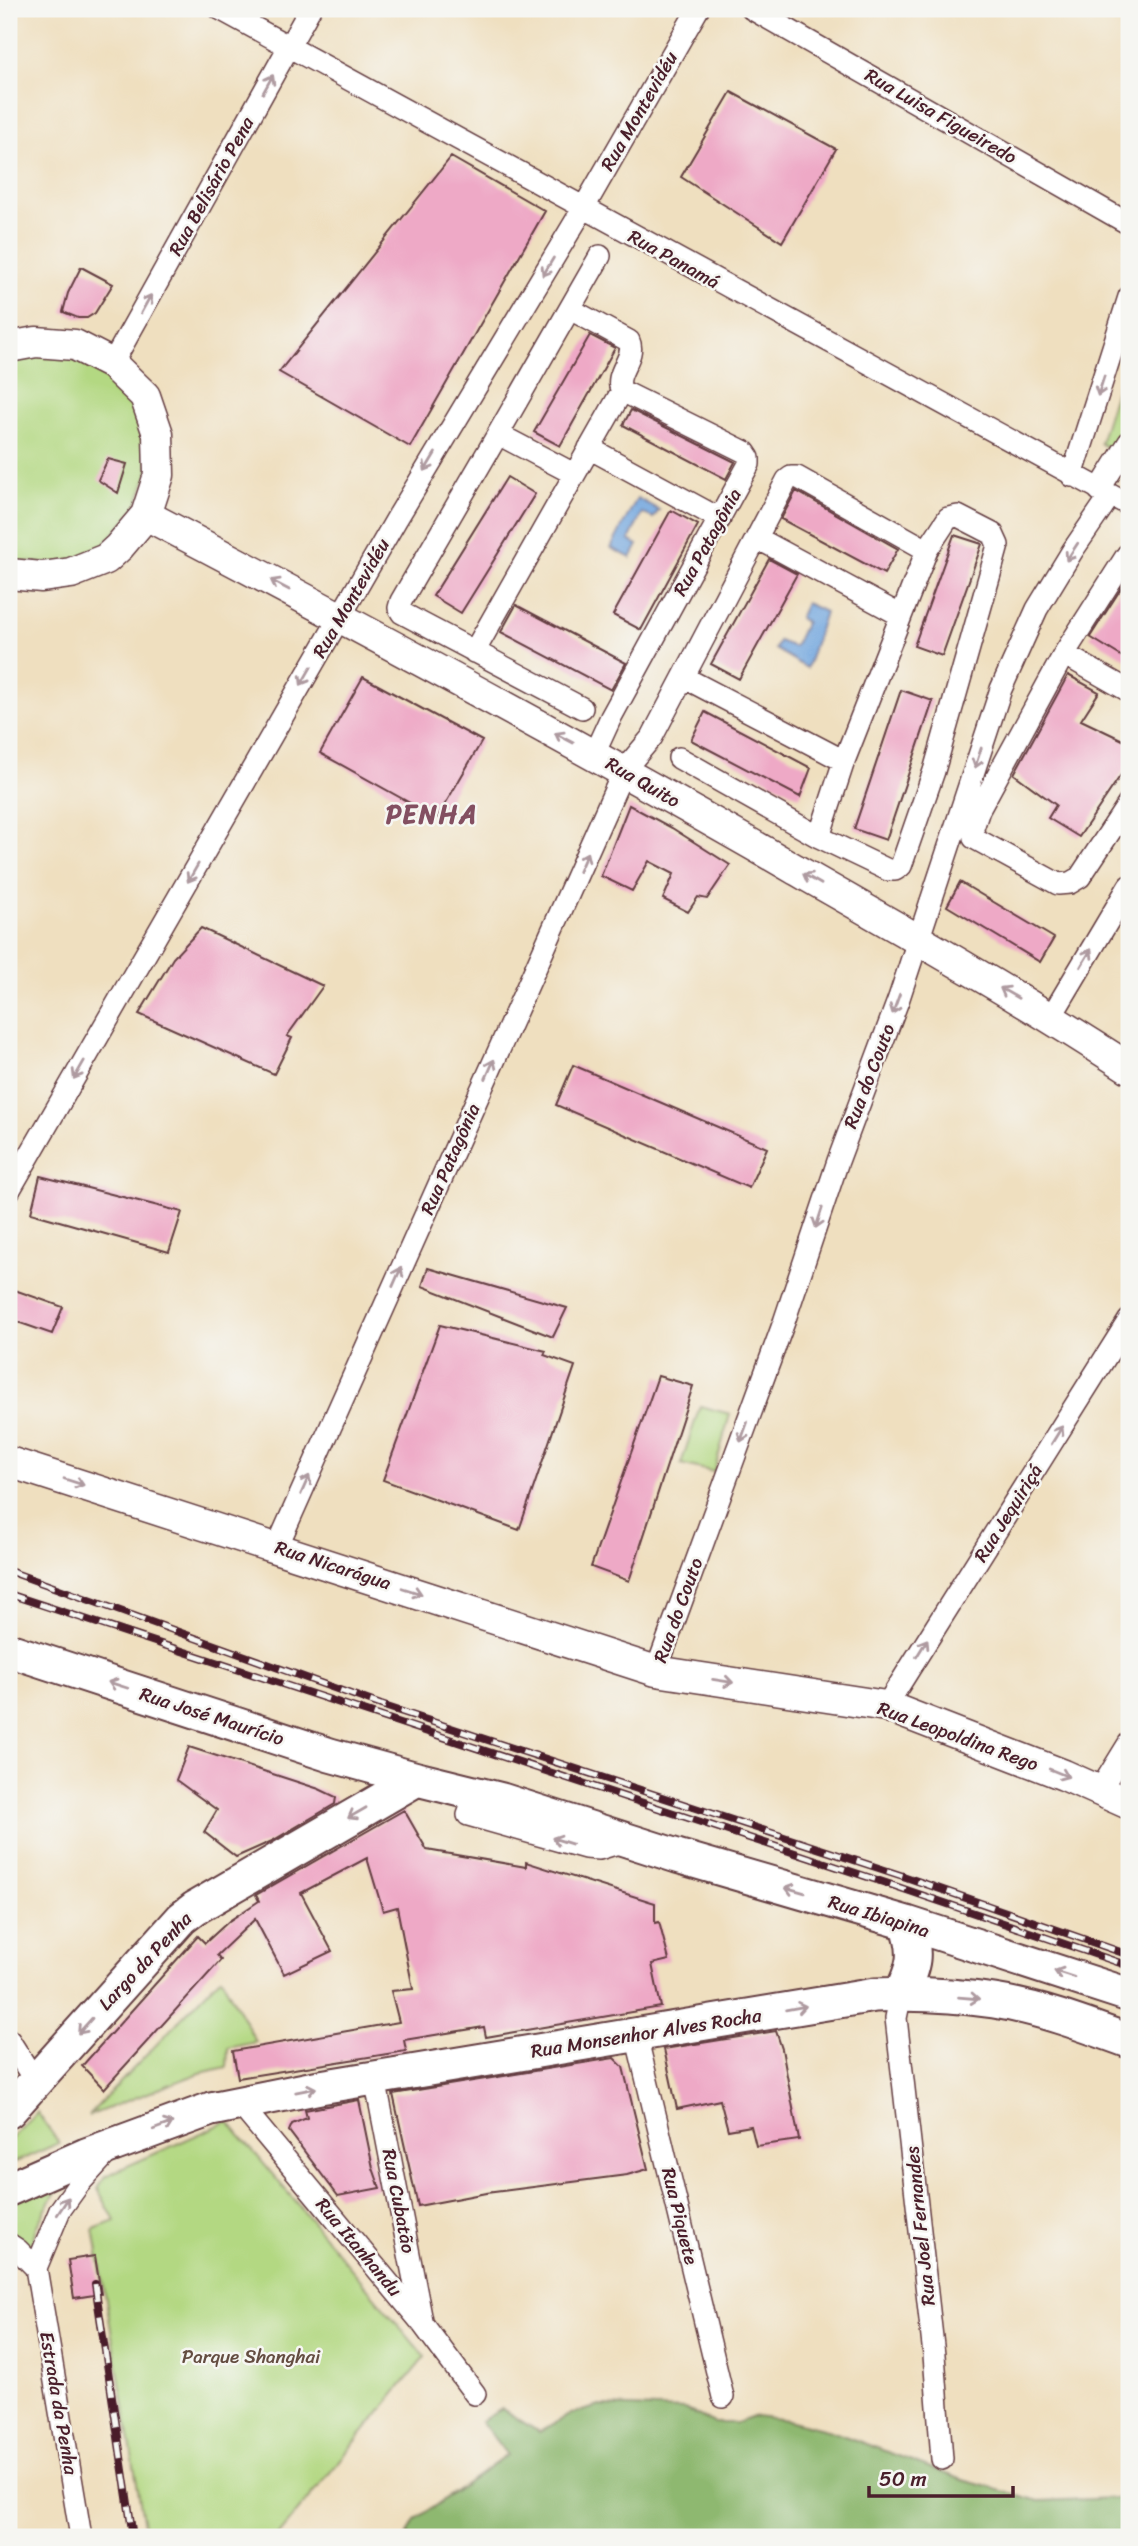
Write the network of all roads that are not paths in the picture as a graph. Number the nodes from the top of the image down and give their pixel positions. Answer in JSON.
{"nodes":[{"id":1,"x":220,"y":9,"type":"edge"},
{"id":2,"x":310,"y":9,"type":"edge"},
{"id":3,"x":698,"y":9,"type":"edge"},
{"id":4,"x":752,"y":9,"type":"edge"},
{"id":5,"x":289,"y":47,"type":"junction"},
{"id":6,"x":583,"y":209,"type":"junction"},
{"id":7,"x":1129,"y":224,"type":"edge"},
{"id":8,"x":600,"y":256,"type":"dead end"},
{"id":9,"x":1129,"y":297,"type":"edge"},
{"id":10,"x":570,"y":309,"type":"junction"},
{"id":11,"x":9,"y":347,"type":"edge"},
{"id":12,"x":112,"y":363,"type":"junction"},
{"id":13,"x":622,"y":391,"type":"junction"},
{"id":14,"x":498,"y":434,"type":"junction"},
{"id":15,"x":1129,"y":442,"type":"edge"},
{"id":16,"x":589,"y":448,"type":"junction"},
{"id":17,"x":574,"y":474,"type":"junction"},
{"id":18,"x":1072,"y":476,"type":"junction"},
{"id":19,"x":1113,"y":497,"type":"edge"},
{"id":20,"x":146,"y":515,"type":"junction"},
{"id":21,"x":720,"y":519,"type":"junction"},
{"id":22,"x":757,"y":538,"type":"junction"},
{"id":23,"x":927,"y":550,"type":"junction"},
{"id":24,"x":1127,"y":555,"type":"dead end"},
{"id":25,"x":9,"y":574,"type":"edge"},
{"id":26,"x":900,"y":615,"type":"junction"},
{"id":27,"x":341,"y":616,"type":"junction"},
{"id":28,"x":474,"y":652,"type":"junction"},
{"id":29,"x":1064,"y":654,"type":"junction"},
{"id":30,"x":685,"y":678,"type":"junction"},
{"id":31,"x":1129,"y":691,"type":"edge"},
{"id":32,"x":582,"y":708,"type":"dead end"},
{"id":33,"x":594,"y":754,"type":"junction"},
{"id":34,"x":679,"y":758,"type":"dead end"},
{"id":35,"x":844,"y":761,"type":"junction"},
{"id":36,"x":624,"y":770,"type":"junction"},
{"id":37,"x":1129,"y":803,"type":"edge"},
{"id":38,"x":819,"y":837,"type":"junction"},
{"id":39,"x":1129,"y":886,"type":"edge"},
{"id":40,"x":919,"y":939,"type":"junction"},
{"id":41,"x":1051,"y":1017,"type":"junction"},
{"id":42,"x":1129,"y":1068,"type":"edge"},
{"id":43,"x":9,"y":1192,"type":"edge"},
{"id":44,"x":1129,"y":1320,"type":"edge"},
{"id":45,"x":9,"y":1462,"type":"edge"},
{"id":46,"x":277,"y":1547,"type":"junction"},
{"id":47,"x":9,"y":1650,"type":"edge"},
{"id":48,"x":656,"y":1671,"type":"junction"},
{"id":49,"x":886,"y":1706,"type":"junction"},
{"id":50,"x":1129,"y":1743,"type":"edge"},
{"id":51,"x":416,"y":1779,"type":"junction"},
{"id":52,"x":1100,"y":1790,"type":"junction"},
{"id":53,"x":1129,"y":1804,"type":"edge"},
{"id":54,"x":907,"y":1923,"type":"junction"},
{"id":55,"x":901,"y":1994,"type":"junction"},
{"id":56,"x":1129,"y":1995,"type":"edge"},
{"id":57,"x":636,"y":2035,"type":"junction"},
{"id":58,"x":9,"y":2040,"type":"edge"},
{"id":59,"x":1129,"y":2040,"type":"edge"},
{"id":60,"x":375,"y":2079,"type":"junction"},
{"id":61,"x":35,"y":2081,"type":"junction"},
{"id":62,"x":239,"y":2103,"type":"junction"},
{"id":63,"x":9,"y":2111,"type":"edge"},
{"id":64,"x":116,"y":2144,"type":"junction"},
{"id":65,"x":9,"y":2189,"type":"edge"},
{"id":66,"x":9,"y":2244,"type":"edge"},
{"id":67,"x":36,"y":2268,"type":"junction"},
{"id":68,"x":422,"y":2323,"type":"junction"},
{"id":69,"x":475,"y":2394,"type":"dead end"},
{"id":70,"x":723,"y":2397,"type":"dead end"},
{"id":71,"x":942,"y":2459,"type":"dead end"},
{"id":72,"x":81,"y":2537,"type":"edge"}],
"edges":[{"from":1,"to":5,"type":"street","name":"Rua Panamá"},
{"from":2,"to":5,"type":"street","name":"Rua Belisário Pena"},
{"from":3,"to":6,"type":"street","name":"Rua Montevidéu"},
{"from":4,"to":7,"type":"street","name":"Rua Luisa Figueiredo"},
{"from":5,"to":6,"type":"street","name":"Rua Panamá"},
{"from":12,"to":5,"type":"street","name":"Rua Belisário Pena","one_way":true},
{"from":6,"to":18,"type":"street","name":"Rua Panamá"},
{"from":6,"to":27,"type":"street","name":"Rua Montevidéu","one_way":true},
{"from":8,"to":10,"type":"street"},
{"from":9,"to":18,"type":"street","one_way":true},
{"from":10,"to":13,"type":"street"},
{"from":10,"to":14,"type":"street"},
{"from":11,"to":12,"type":"street"},
{"from":12,"to":20,"type":"street"},
{"from":13,"to":16,"type":"street"},
{"from":13,"to":21,"type":"street","name":"Rua Patagônia"},
{"from":14,"to":17,"type":"street"},
{"from":14,"to":28,"type":"street"},
{"from":15,"to":19,"type":"street","name":"Rua do Couto"},
{"from":16,"to":17,"type":"street"},
{"from":16,"to":21,"type":"street"},
{"from":17,"to":28,"type":"street"},
{"from":18,"to":19,"type":"street","name":"Rua Panamá"},
{"from":19,"to":40,"type":"street","name":"Rua do Couto","one_way":true},
{"from":20,"to":25,"type":"street"},
{"from":27,"to":20,"type":"street","name":"Rua Quito","one_way":true},
{"from":21,"to":33,"type":"street","name":"Rua Patagônia"},
{"from":22,"to":23,"type":"street","name":"Rua Patagônia"},
{"from":22,"to":26,"type":"street"},
{"from":22,"to":30,"type":"street","name":"Rua Patagônia"},
{"from":23,"to":26,"type":"street"},
{"from":23,"to":38,"type":"street"},
{"from":24,"to":29,"type":"street"},
{"from":26,"to":35,"type":"street"},
{"from":33,"to":27,"type":"street","name":"Rua Quito","one_way":true},
{"from":27,"to":43,"type":"street","name":"Rua Montevidéu","one_way":true},
{"from":28,"to":32,"type":"street"},
{"from":29,"to":31,"type":"street"},
{"from":29,"to":37,"type":"street"},
{"from":30,"to":35,"type":"street"},
{"from":30,"to":36,"type":"street","name":"Rua Patagônia"},
{"from":33,"to":36,"type":"street","name":"Rua Quito"},
{"from":34,"to":38,"type":"street"},
{"from":35,"to":38,"type":"street"},
{"from":40,"to":36,"type":"street","name":"Rua Quito","one_way":true},
{"from":46,"to":36,"type":"street","name":"Rua Patagônia","one_way":true},
{"from":41,"to":39,"type":"street","one_way":true},
{"from":41,"to":40,"type":"street","name":"Rua Quito","one_way":true},
{"from":40,"to":48,"type":"street","name":"Rua do Couto","one_way":true},
{"from":41,"to":42,"type":"street","name":"Rua Quito"},
{"from":49,"to":44,"type":"street","name":"Rua Jequiriçá","one_way":true},
{"from":45,"to":46,"type":"street","name":"Rua Nicarágua","one_way":true},
{"from":46,"to":48,"type":"street","name":"Rua Nicarágua","one_way":true},
{"from":51,"to":47,"type":"main road","name":"Rua José Maurício","one_way":true},
{"from":48,"to":49,"type":"street","name":"Rua Leopoldina Rego","one_way":true},
{"from":49,"to":52,"type":"street","name":"Rua Leopoldina Rego","one_way":true},
{"from":50,"to":52,"type":"street"},
{"from":54,"to":51,"type":"main road","name":"Rua Ibiapina","one_way":true},
{"from":51,"to":61,"type":"main road","name":"Largo da Penha","one_way":true},
{"from":52,"to":53,"type":"street","name":"Rua Leopoldina Rego"},
{"from":54,"to":55,"type":"main road"},
{"from":56,"to":54,"type":"main road","name":"Rua Ibiapina","one_way":true},
{"from":57,"to":55,"type":"main road","name":"Rua Monsenhor Alves Rocha","one_way":true},
{"from":55,"to":59,"type":"main road","name":"Rua Monsenhor Alves Rocha","one_way":true},
{"from":55,"to":71,"type":"street","name":"Rua Joel Fernandes"},
{"from":57,"to":60,"type":"main road","name":"Rua Monsenhor Alves Rocha"},
{"from":57,"to":70,"type":"street","name":"Rua Piquete"},
{"from":58,"to":61,"type":"street"},
{"from":62,"to":60,"type":"main road","name":"Rua Monsenhor Alves Rocha","one_way":true},
{"from":60,"to":68,"type":"street","name":"Rua Cubatão"},
{"from":61,"to":63,"type":"main road","name":"Largo da Penha"},
{"from":64,"to":62,"type":"main road","one_way":true},
{"from":62,"to":68,"type":"street","name":"Rua Itanhandu"},
{"from":64,"to":65,"type":"main road"},
{"from":67,"to":64,"type":"street","one_way":true},
{"from":66,"to":67,"type":"street"},
{"from":67,"to":72,"type":"street","name":"Estrada da Penha"},
{"from":68,"to":69,"type":"street","name":"Rua Itanhandu"}]}
